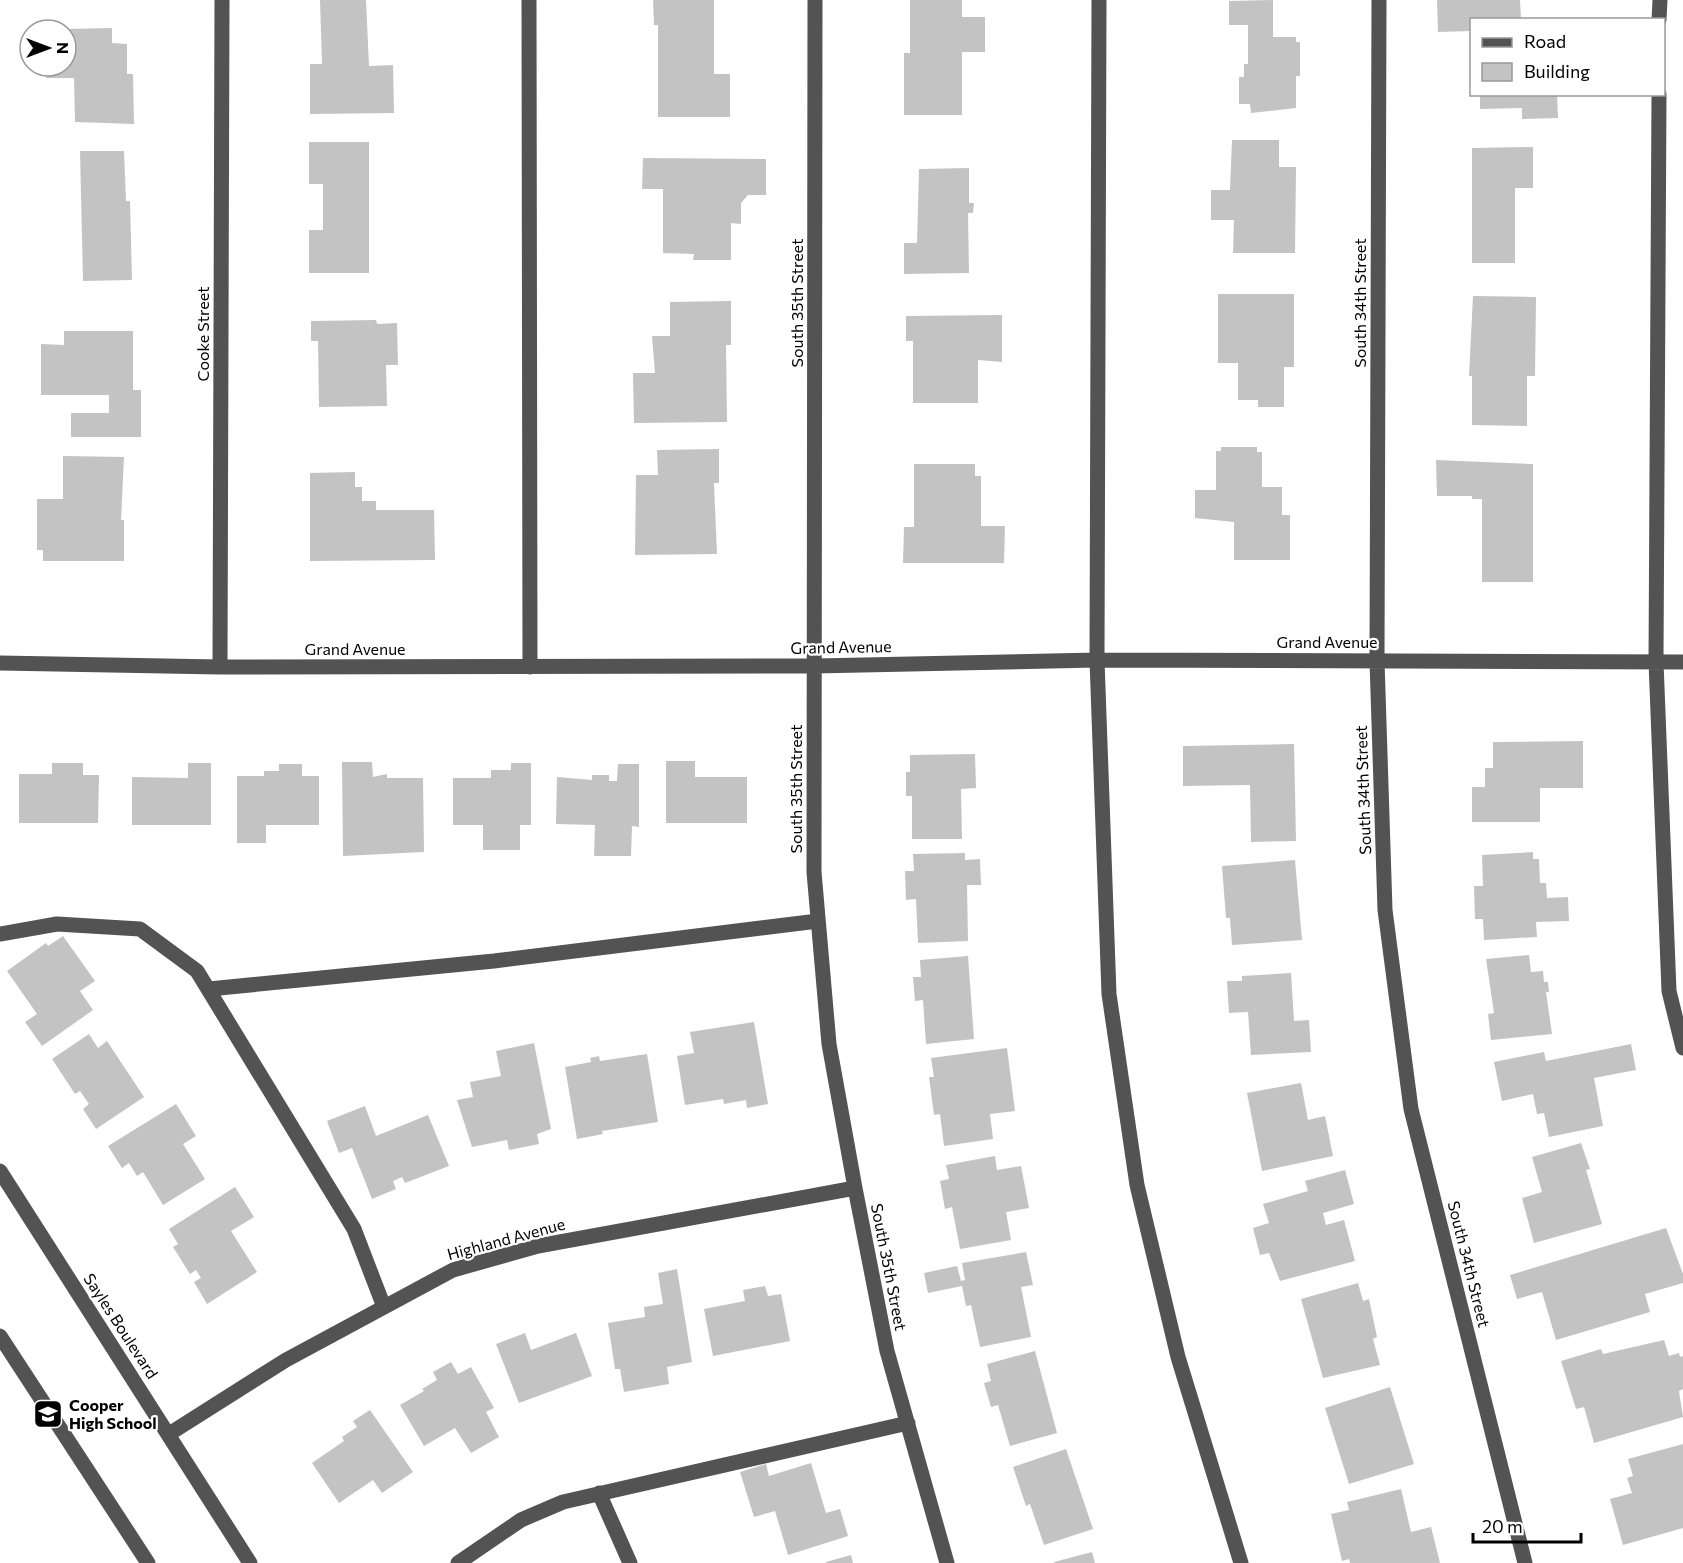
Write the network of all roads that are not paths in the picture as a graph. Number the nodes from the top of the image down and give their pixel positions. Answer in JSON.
{"nodes":[{"id":1,"x":222,"y":0,"type":"edge"},
{"id":2,"x":529,"y":0,"type":"edge"},
{"id":3,"x":815,"y":0,"type":"edge"},
{"id":4,"x":1099,"y":0,"type":"edge"},
{"id":5,"x":1379,"y":0,"type":"edge"},
{"id":6,"x":1660,"y":0,"type":"edge"},
{"id":7,"x":1659,"y":18,"type":"edge"},
{"id":8,"x":1659,"y":96,"type":"edge"},
{"id":9,"x":1097,"y":660,"type":"junction"},
{"id":10,"x":1377,"y":660,"type":"junction"},
{"id":11,"x":1656,"y":662,"type":"junction"},
{"id":12,"x":1683,"y":662,"type":"edge"},
{"id":13,"x":0,"y":663,"type":"edge"},
{"id":14,"x":815,"y":666,"type":"junction"},
{"id":15,"x":220,"y":667,"type":"junction"},
{"id":16,"x":530,"y":667,"type":"junction"},
{"id":17,"x":818,"y":921,"type":"junction"},
{"id":18,"x":0,"y":934,"type":"edge"},
{"id":19,"x":209,"y":989,"type":"junction"},
{"id":20,"x":1683,"y":1048,"type":"edge"},
{"id":21,"x":0,"y":1171,"type":"edge"},
{"id":22,"x":855,"y":1188,"type":"junction"},
{"id":23,"x":384,"y":1307,"type":"junction"},
{"id":24,"x":0,"y":1336,"type":"edge"},
{"id":25,"x":908,"y":1423,"type":"junction"},
{"id":26,"x":169,"y":1434,"type":"junction"},
{"id":27,"x":599,"y":1493,"type":"junction"},
{"id":28,"x":148,"y":1563,"type":"edge"},
{"id":29,"x":250,"y":1563,"type":"edge"},
{"id":30,"x":458,"y":1563,"type":"edge"},
{"id":31,"x":630,"y":1563,"type":"edge"},
{"id":32,"x":947,"y":1563,"type":"edge"},
{"id":33,"x":1241,"y":1563,"type":"edge"},
{"id":34,"x":1526,"y":1563,"type":"edge"}],
"edges":[{"from":1,"to":15,"type":"street","name":"Cooke Street"},
{"from":2,"to":16,"type":"street"},
{"from":3,"to":14,"type":"street","name":"South 35th Street"},
{"from":4,"to":9,"type":"street"},
{"from":5,"to":10,"type":"street","name":"South 34th Street"},
{"from":6,"to":7,"type":"street"},
{"from":8,"to":11,"type":"street"},
{"from":9,"to":10,"type":"street","name":"Grand Avenue"},
{"from":9,"to":14,"type":"street","name":"Grand Avenue"},
{"from":9,"to":33,"type":"street"},
{"from":10,"to":11,"type":"street","name":"Grand Avenue"},
{"from":10,"to":34,"type":"street","name":"South 34th Street"},
{"from":11,"to":12,"type":"street","name":"Grand Avenue"},
{"from":11,"to":20,"type":"street"},
{"from":13,"to":15,"type":"street","name":"Grand Avenue"},
{"from":14,"to":16,"type":"street","name":"Grand Avenue"},
{"from":14,"to":17,"type":"street","name":"South 35th Street"},
{"from":15,"to":16,"type":"street","name":"Grand Avenue"},
{"from":17,"to":19,"type":"street"},
{"from":17,"to":22,"type":"street","name":"South 35th Street"},
{"from":18,"to":19,"type":"street"},
{"from":19,"to":23,"type":"street"},
{"from":21,"to":26,"type":"street","name":"Sayles Boulevard"},
{"from":22,"to":23,"type":"street","name":"Highland Avenue"},
{"from":22,"to":25,"type":"street","name":"South 35th Street"},
{"from":23,"to":26,"type":"street","name":"Highland Avenue"},
{"from":24,"to":28,"type":"street"},
{"from":25,"to":27,"type":"street"},
{"from":25,"to":32,"type":"street","name":"South 35th Street"},
{"from":26,"to":29,"type":"street","name":"Sayles Boulevard"},
{"from":27,"to":30,"type":"street"},
{"from":27,"to":31,"type":"street"}]}
